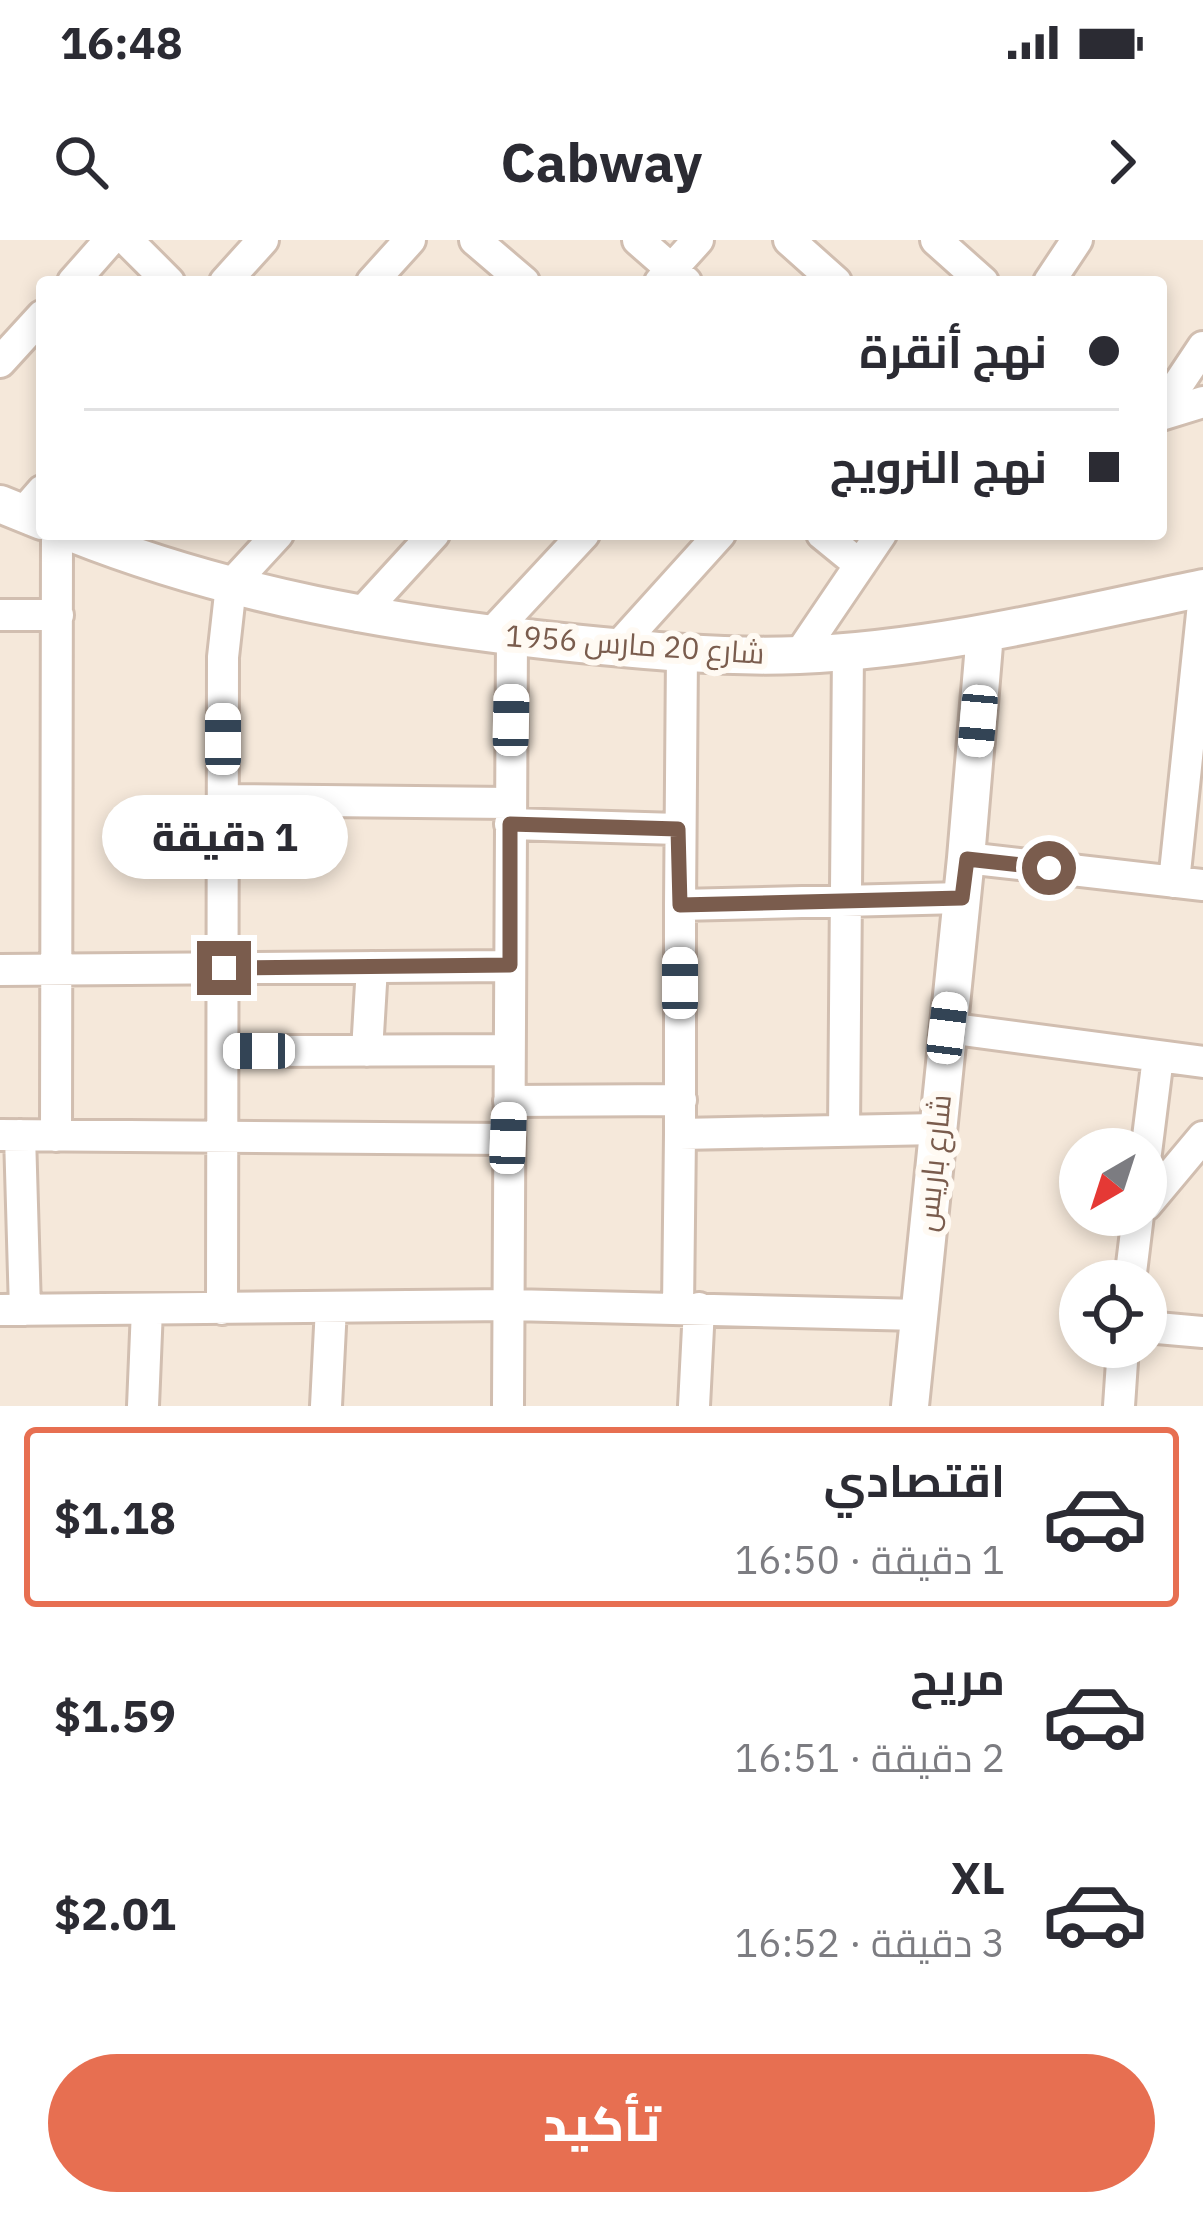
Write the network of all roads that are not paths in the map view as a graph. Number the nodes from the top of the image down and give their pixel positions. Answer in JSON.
{"nodes":[{"id":1,"x":110,"y":240,"type":"edge"},
{"id":2,"x":127,"y":240,"type":"edge"},
{"id":3,"x":263,"y":240,"type":"edge"},
{"id":4,"x":410,"y":240,"type":"edge"},
{"id":5,"x":475,"y":240,"type":"edge"},
{"id":6,"x":638,"y":240,"type":"edge"},
{"id":7,"x":698,"y":240,"type":"edge"},
{"id":8,"x":789,"y":240,"type":"edge"},
{"id":9,"x":936,"y":240,"type":"edge"},
{"id":10,"x":1077,"y":240,"type":"edge"},
{"id":11,"x":78,"y":276,"type":"edge"},
{"id":12,"x":163,"y":276,"type":"edge"},
{"id":13,"x":230,"y":276,"type":"edge"},
{"id":14,"x":377,"y":276,"type":"edge"},
{"id":15,"x":512,"y":276,"type":"edge"},
{"id":16,"x":671,"y":276,"type":"edge"},
{"id":17,"x":674,"y":276,"type":"edge"},
{"id":18,"x":829,"y":276,"type":"edge"},
{"id":19,"x":976,"y":276,"type":"edge"},
{"id":20,"x":1053,"y":276,"type":"edge"},
{"id":21,"x":36,"y":323,"type":"edge"},
{"id":22,"x":1203,"y":347,"type":"edge"},
{"id":23,"x":0,"y":362,"type":"edge"},
{"id":24,"x":1203,"y":401,"type":"edge"},
{"id":25,"x":1167,"y":404,"type":"edge"},
{"id":26,"x":1167,"y":411,"type":"edge"},
{"id":27,"x":57,"y":540,"type":"edge"},
{"id":28,"x":273,"y":540,"type":"edge"},
{"id":29,"x":429,"y":540,"type":"edge"},
{"id":30,"x":579,"y":540,"type":"edge"},
{"id":31,"x":715,"y":540,"type":"edge"},
{"id":32,"x":829,"y":540,"type":"edge"},
{"id":33,"x":877,"y":540,"type":"edge"},
{"id":34,"x":136,"y":544,"type":"edge"},
{"id":35,"x":860,"y":565,"type":"junction"},
{"id":36,"x":231,"y":586,"type":"junction"},
{"id":37,"x":1203,"y":588,"type":"edge"},
{"id":38,"x":1203,"y":604,"type":"edge"},
{"id":39,"x":0,"y":615,"type":"edge"},
{"id":40,"x":58,"y":615,"type":"junction"},
{"id":41,"x":359,"y":616,"type":"junction"},
{"id":42,"x":985,"y":633,"type":"junction"},
{"id":43,"x":501,"y":636,"type":"junction"},
{"id":44,"x":617,"y":647,"type":"junction"},
{"id":45,"x":848,"y":650,"type":"junction"},
{"id":46,"x":682,"y":653,"type":"junction"},
{"id":47,"x":799,"y":655,"type":"junction"},
{"id":48,"x":224,"y":800,"type":"junction"},
{"id":49,"x":510,"y":814,"type":"junction"},
{"id":50,"x":678,"y":829,"type":"junction"},
{"id":51,"x":967,"y":859,"type":"junction"},
{"id":52,"x":1188,"y":884,"type":"edge"},
{"id":53,"x":962,"y":898,"type":"junction"},
{"id":54,"x":845,"y":901,"type":"junction"},
{"id":55,"x":680,"y":905,"type":"junction"},
{"id":56,"x":510,"y":965,"type":"junction"},
{"id":57,"x":372,"y":967,"type":"junction"},
{"id":58,"x":224,"y":968,"type":"junction"},
{"id":59,"x":0,"y":970,"type":"edge"},
{"id":60,"x":57,"y":970,"type":"junction"},
{"id":61,"x":947,"y":1028,"type":"junction"},
{"id":62,"x":509,"y":1050,"type":"junction"},
{"id":63,"x":223,"y":1051,"type":"junction"},
{"id":64,"x":367,"y":1051,"type":"junction"},
{"id":65,"x":1158,"y":1058,"type":"junction"},
{"id":66,"x":1203,"y":1062,"type":"edge"},
{"id":67,"x":681,"y":1100,"type":"junction"},
{"id":68,"x":509,"y":1101,"type":"junction"},
{"id":69,"x":1149,"y":1128,"type":"edge"},
{"id":70,"x":938,"y":1129,"type":"junction"},
{"id":71,"x":844,"y":1131,"type":"junction"},
{"id":72,"x":222,"y":1134,"type":"junction"},
{"id":73,"x":10,"y":1135,"type":"edge"},
{"id":74,"x":680,"y":1135,"type":"junction"},
{"id":75,"x":56,"y":1136,"type":"junction"},
{"id":76,"x":1203,"y":1137,"type":"edge"},
{"id":77,"x":508,"y":1138,"type":"junction"},
{"id":78,"x":1167,"y":1180,"type":"edge"},
{"id":79,"x":511,"y":1305,"type":"junction"},
{"id":80,"x":332,"y":1307,"type":"junction"},
{"id":81,"x":688,"y":1308,"type":"junction"},
{"id":82,"x":147,"y":1309,"type":"junction"},
{"id":83,"x":222,"y":1309,"type":"junction"},
{"id":84,"x":12,"y":1310,"type":"edge"},
{"id":85,"x":919,"y":1315,"type":"junction"},
{"id":86,"x":1167,"y":1329,"type":"edge"},
{"id":87,"x":1203,"y":1332,"type":"edge"},
{"id":88,"x":1122,"y":1368,"type":"edge"},
{"id":89,"x":143,"y":1406,"type":"edge"},
{"id":90,"x":326,"y":1406,"type":"edge"},
{"id":91,"x":508,"y":1406,"type":"edge"},
{"id":92,"x":694,"y":1406,"type":"edge"},
{"id":93,"x":910,"y":1406,"type":"edge"},
{"id":94,"x":1119,"y":1406,"type":"edge"}],
"edges":[{"from":1,"to":11,"type":"street"},
{"from":2,"to":12,"type":"street"},
{"from":3,"to":13,"type":"street"},
{"from":4,"to":14,"type":"street"},
{"from":5,"to":15,"type":"street"},
{"from":6,"to":16,"type":"street"},
{"from":7,"to":17,"type":"street"},
{"from":8,"to":18,"type":"street"},
{"from":9,"to":19,"type":"street"},
{"from":10,"to":20,"type":"street"},
{"from":21,"to":23,"type":"street"},
{"from":22,"to":25,"type":"street"},
{"from":24,"to":26,"type":"street"},
{"from":27,"to":40,"type":"street"},
{"from":28,"to":36,"type":"street"},
{"from":29,"to":41,"type":"street"},
{"from":30,"to":43,"type":"street"},
{"from":31,"to":44,"type":"street"},
{"from":32,"to":35,"type":"street"},
{"from":33,"to":35,"type":"street"},
{"from":34,"to":36,"type":"street","name":"شارع 20 مارس 1956"},
{"from":35,"to":47,"type":"street"},
{"from":36,"to":41,"type":"street","name":"شارع 20 مارس 1956"},
{"from":36,"to":48,"type":"street"},
{"from":37,"to":42,"type":"street","name":"شارع 20 مارس 1956"},
{"from":38,"to":52,"type":"street"},
{"from":39,"to":40,"type":"street"},
{"from":40,"to":60,"type":"street"},
{"from":41,"to":43,"type":"street","name":"شارع 20 مارس 1956"},
{"from":42,"to":45,"type":"street","name":"شارع 20 مارس 1956"},
{"from":42,"to":51,"type":"street","name":"شارع باريس"},
{"from":43,"to":44,"type":"street","name":"شارع 20 مارس 1956"},
{"from":43,"to":49,"type":"street"},
{"from":44,"to":46,"type":"street","name":"شارع 20 مارس 1956"},
{"from":45,"to":47,"type":"street","name":"شارع 20 مارس 1956"},
{"from":45,"to":54,"type":"street"},
{"from":46,"to":47,"type":"street","name":"شارع 20 مارس 1956"},
{"from":46,"to":50,"type":"street"},
{"from":48,"to":49,"type":"street"},
{"from":48,"to":58,"type":"street"},
{"from":49,"to":50,"type":"street"},
{"from":49,"to":56,"type":"street"},
{"from":50,"to":55,"type":"street"},
{"from":51,"to":52,"type":"street"},
{"from":51,"to":53,"type":"street","name":"شارع باريس"},
{"from":53,"to":54,"type":"street"},
{"from":53,"to":61,"type":"street","name":"شارع باريس"},
{"from":54,"to":55,"type":"street"},
{"from":54,"to":71,"type":"street"},
{"from":55,"to":67,"type":"street"},
{"from":56,"to":57,"type":"street"},
{"from":56,"to":62,"type":"street"},
{"from":57,"to":58,"type":"street"},
{"from":57,"to":64,"type":"street"},
{"from":58,"to":60,"type":"street"},
{"from":58,"to":63,"type":"street"},
{"from":59,"to":60,"type":"street"},
{"from":60,"to":75,"type":"street"},
{"from":61,"to":65,"type":"street"},
{"from":61,"to":70,"type":"street","name":"شارع باريس"},
{"from":62,"to":64,"type":"street"},
{"from":62,"to":68,"type":"street"},
{"from":63,"to":64,"type":"street"},
{"from":63,"to":72,"type":"street"},
{"from":65,"to":66,"type":"street"},
{"from":65,"to":69,"type":"street"},
{"from":67,"to":68,"type":"street"},
{"from":67,"to":74,"type":"street"},
{"from":68,"to":77,"type":"street"},
{"from":70,"to":71,"type":"street"},
{"from":70,"to":85,"type":"street","name":"شارع باريس"},
{"from":71,"to":74,"type":"street"},
{"from":72,"to":75,"type":"street"},
{"from":72,"to":77,"type":"street"},
{"from":72,"to":83,"type":"street"},
{"from":73,"to":75,"type":"street"},
{"from":73,"to":84,"type":"street"},
{"from":74,"to":81,"type":"street"},
{"from":76,"to":78,"type":"street"},
{"from":77,"to":79,"type":"street"},
{"from":79,"to":80,"type":"street"},
{"from":79,"to":81,"type":"street"},
{"from":79,"to":91,"type":"street"},
{"from":80,"to":83,"type":"street"},
{"from":80,"to":90,"type":"street"},
{"from":81,"to":85,"type":"street"},
{"from":81,"to":92,"type":"street"},
{"from":82,"to":83,"type":"street"},
{"from":82,"to":84,"type":"street"},
{"from":82,"to":89,"type":"street"},
{"from":85,"to":93,"type":"street","name":"شارع باريس"},
{"from":86,"to":87,"type":"street"},
{"from":88,"to":94,"type":"street"}]}
